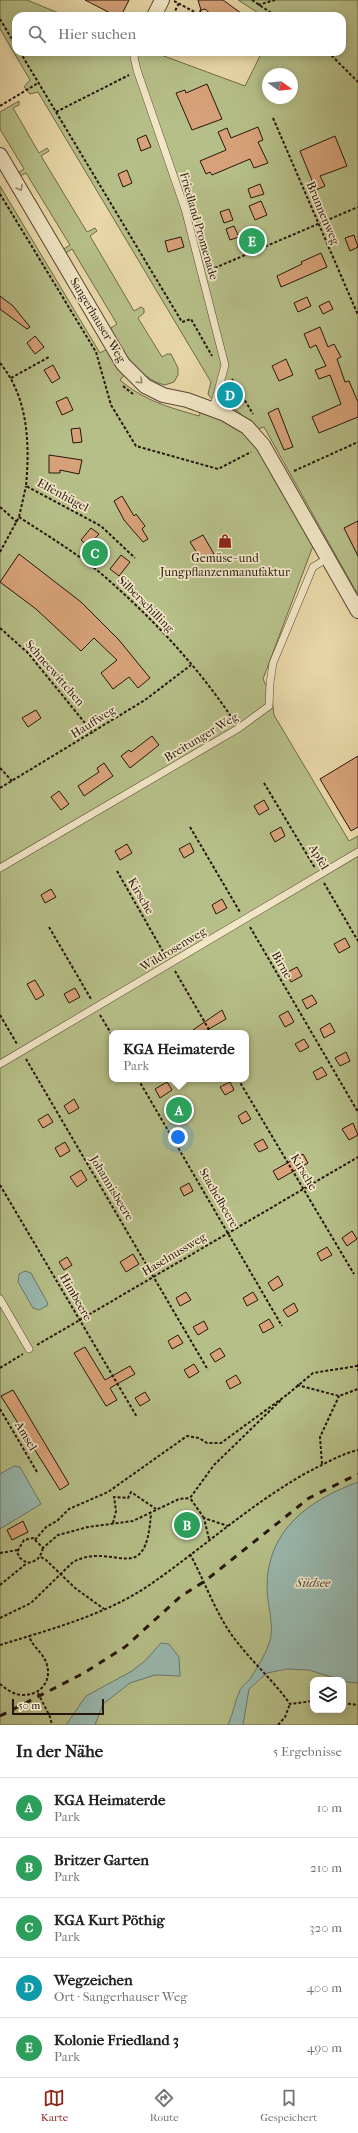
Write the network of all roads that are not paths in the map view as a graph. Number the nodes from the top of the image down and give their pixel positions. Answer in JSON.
{"nodes":[{"id":1,"x":162,"y":0,"type":"edge"},
{"id":2,"x":156,"y":12,"type":"edge"},
{"id":3,"x":134,"y":56,"type":"edge"},
{"id":4,"x":0,"y":155,"type":"edge"},
{"id":5,"x":213,"y":409,"type":"junction"},
{"id":6,"x":328,"y":558,"type":"junction"},
{"id":7,"x":358,"y":611,"type":"edge"},
{"id":8,"x":358,"y":852,"type":"edge"},
{"id":9,"x":0,"y":868,"type":"edge"},
{"id":10,"x":0,"y":1064,"type":"edge"},
{"id":11,"x":0,"y":1300,"type":"edge"},
{"id":12,"x":29,"y":1350,"type":"road end"}],
"edges":[{"from":1,"to":2,"type":"street"},
{"from":3,"to":5,"type":"lane","name":"Friedland Promenade"},
{"from":4,"to":5,"type":"street","name":"Sangerhauser Weg","one_way":true},
{"from":5,"to":6,"type":"street","name":"Sangerhauser Weg"},
{"from":6,"to":7,"type":"street","name":"Sangerhauser Weg"},
{"from":6,"to":9,"type":"lane","name":"Breitunger Weg"},
{"from":8,"to":10,"type":"lane","name":"Wildrosenweg"},
{"from":11,"to":12,"type":"lane"}]}
